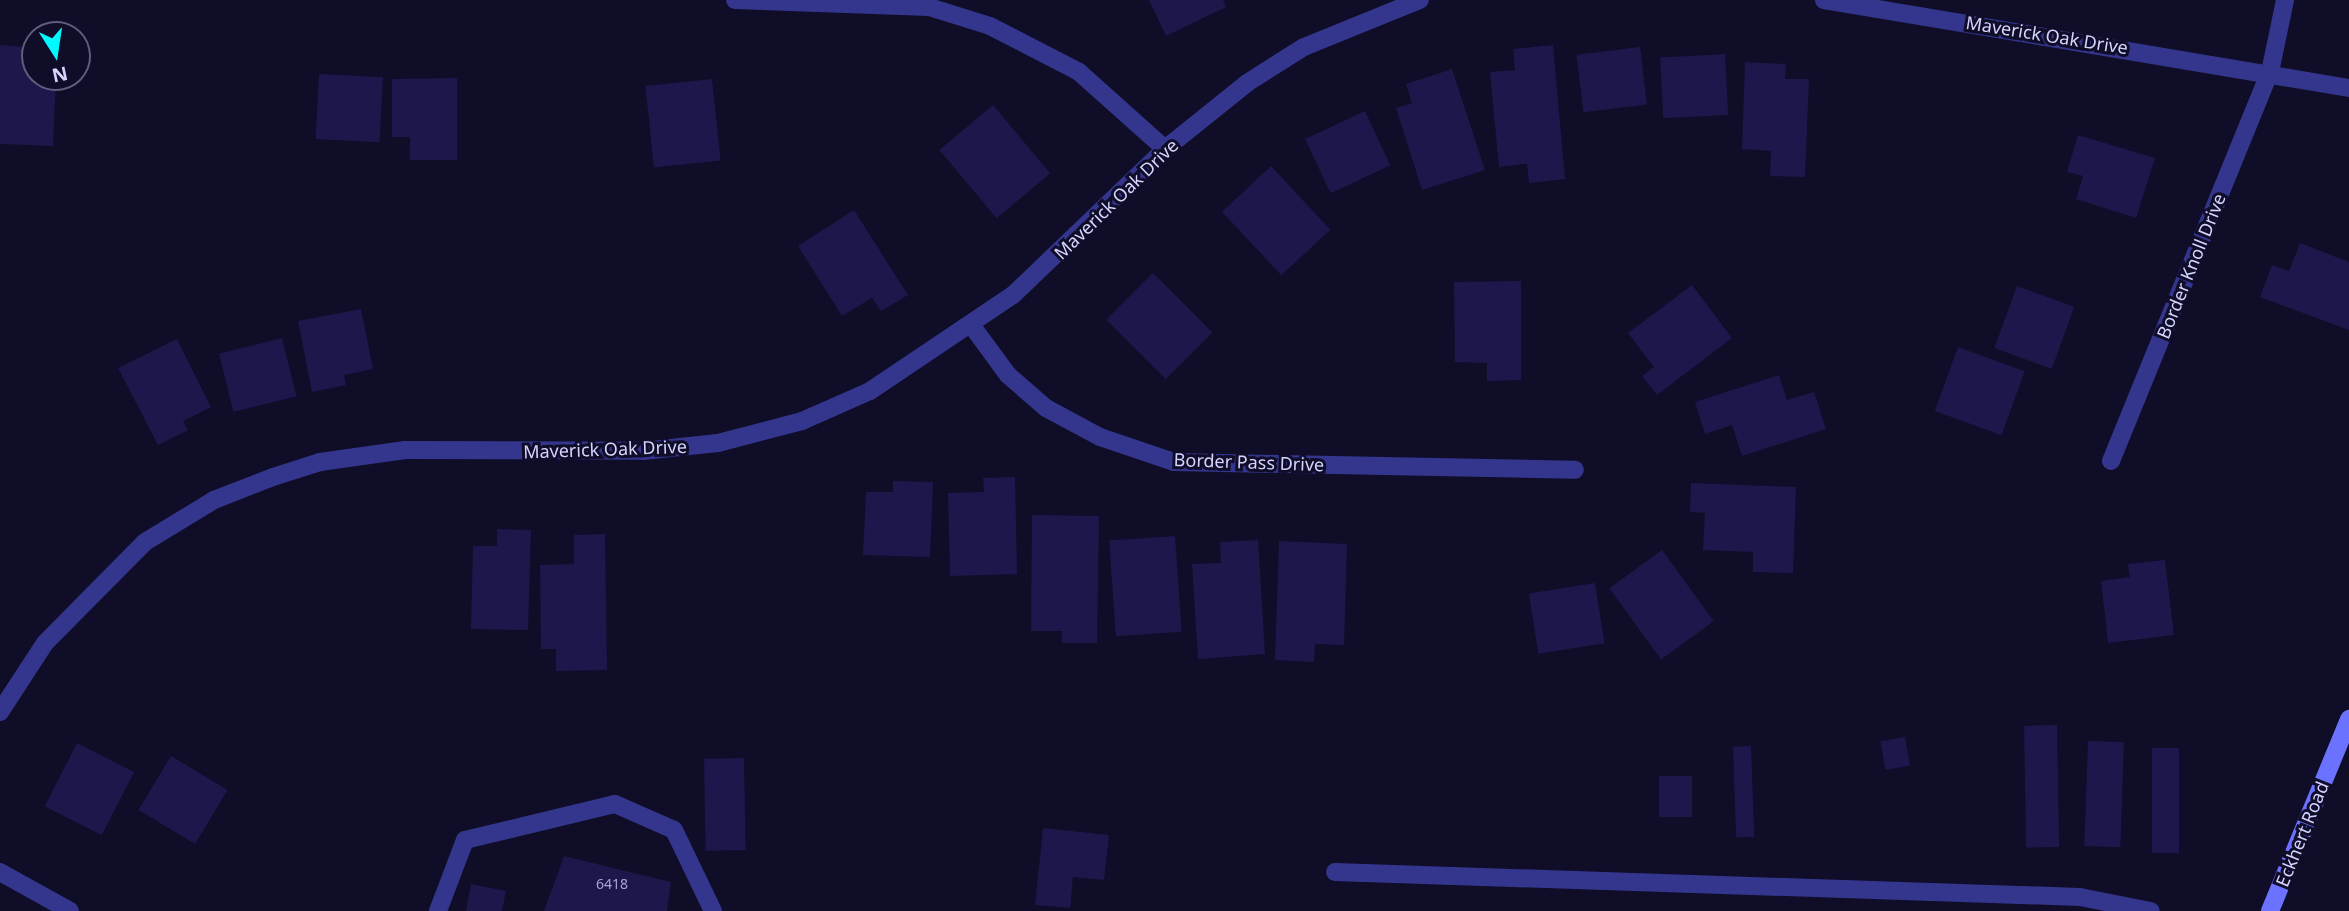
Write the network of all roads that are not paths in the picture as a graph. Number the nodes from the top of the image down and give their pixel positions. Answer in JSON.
{"nodes":[{"id":1,"x":735,"y":0,"type":"edge"},
{"id":2,"x":1420,"y":0,"type":"edge"},
{"id":3,"x":1824,"y":0,"type":"edge"},
{"id":4,"x":2285,"y":0,"type":"edge"},
{"id":5,"x":2270,"y":72,"type":"junction"},
{"id":6,"x":2349,"y":88,"type":"edge"},
{"id":7,"x":1165,"y":149,"type":"junction"},
{"id":8,"x":972,"y":326,"type":"junction"},
{"id":9,"x":2111,"y":461,"type":"dead end"},
{"id":10,"x":1575,"y":470,"type":"dead end"},
{"id":11,"x":0,"y":712,"type":"edge"},
{"id":12,"x":2349,"y":719,"type":"edge"},
{"id":13,"x":0,"y":872,"type":"edge"},
{"id":14,"x":1335,"y":872,"type":"dead end"},
{"id":15,"x":70,"y":911,"type":"edge"},
{"id":16,"x":438,"y":911,"type":"edge"},
{"id":17,"x":713,"y":911,"type":"edge"},
{"id":18,"x":2151,"y":911,"type":"edge"},
{"id":19,"x":2270,"y":911,"type":"edge"}],
"edges":[{"from":1,"to":7,"type":"street"},
{"from":2,"to":7,"type":"street","name":"Maverick Oak Drive"},
{"from":3,"to":5,"type":"street","name":"Maverick Oak Drive"},
{"from":4,"to":5,"type":"street"},
{"from":5,"to":6,"type":"street","name":"Maverick Oak Drive"},
{"from":5,"to":9,"type":"street","name":"Border Knoll Drive"},
{"from":7,"to":8,"type":"street","name":"Maverick Oak Drive"},
{"from":8,"to":10,"type":"street","name":"Border Pass Drive"},
{"from":8,"to":11,"type":"street","name":"Maverick Oak Drive"},
{"from":12,"to":19,"type":"main road","name":"Eckhert Road"},
{"from":13,"to":15,"type":"street"},
{"from":14,"to":18,"type":"street"},
{"from":16,"to":17,"type":"street"}]}
